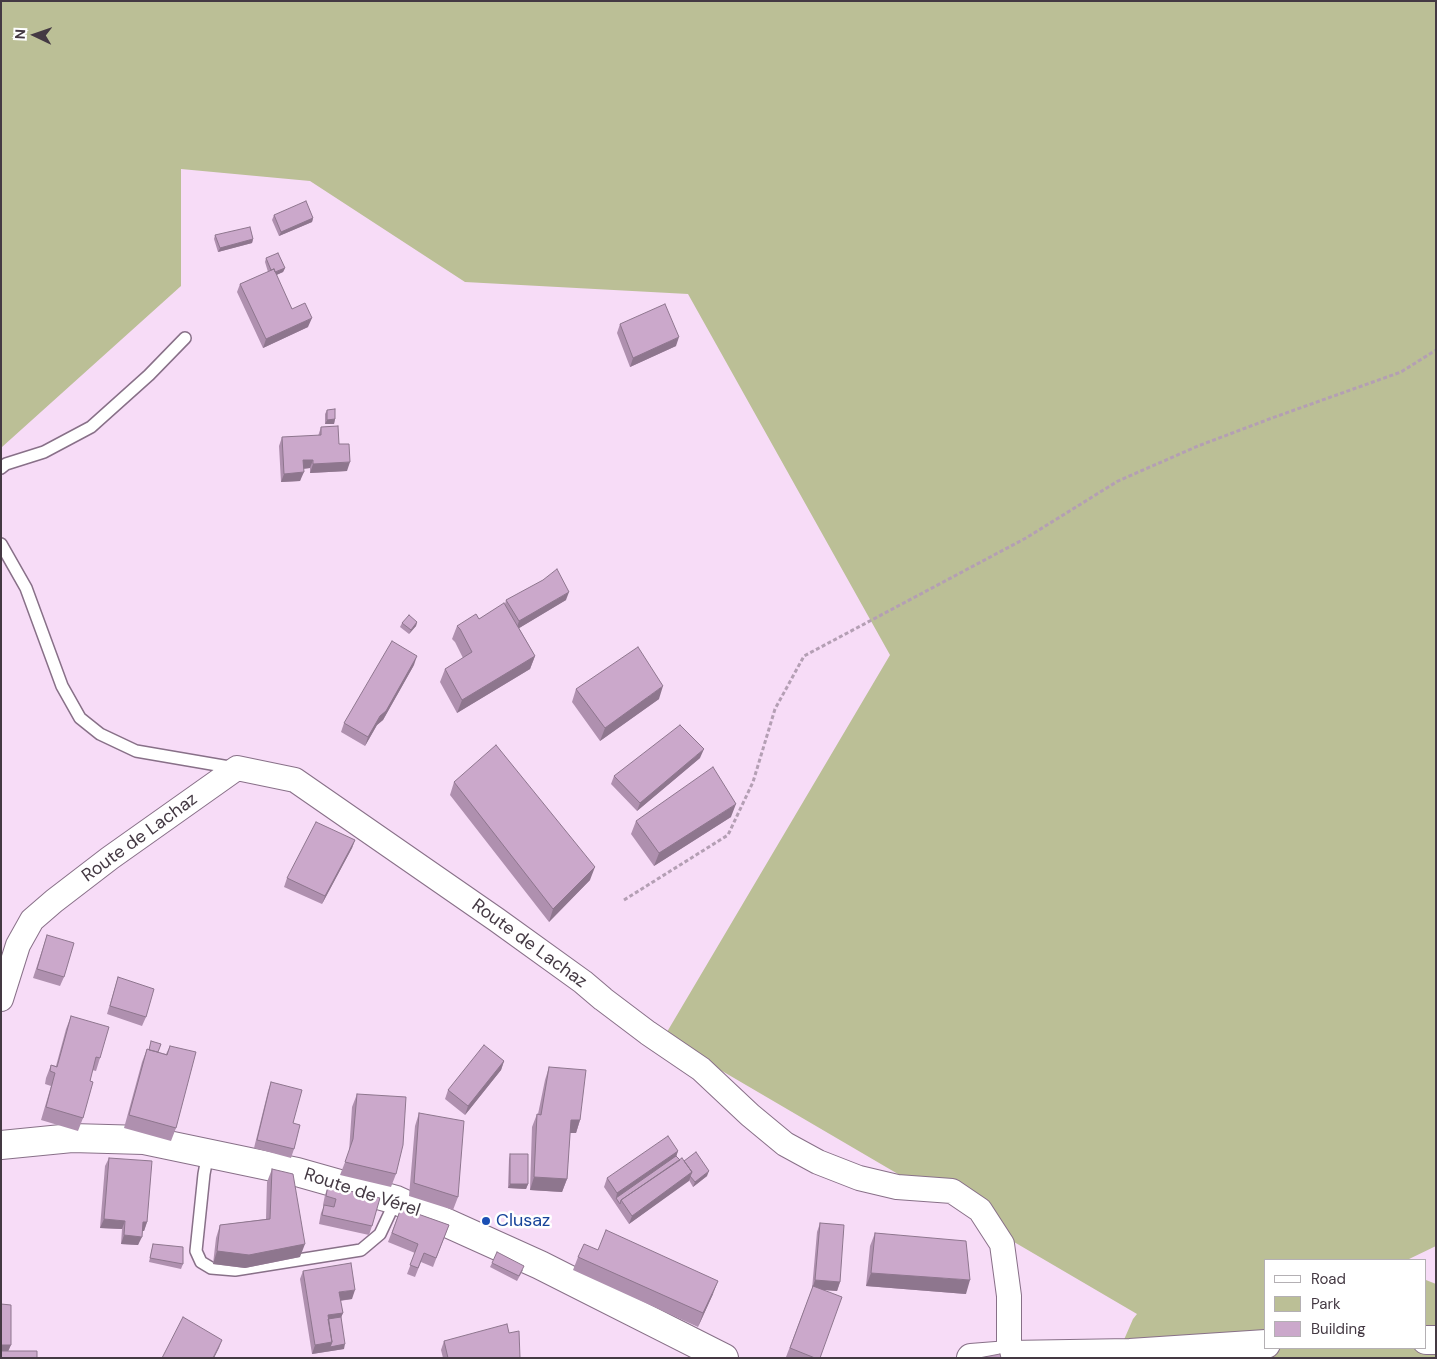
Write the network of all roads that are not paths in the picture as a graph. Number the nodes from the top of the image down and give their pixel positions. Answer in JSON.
{"nodes":[{"id":1,"x":185,"y":338,"type":"dead end"},
{"id":2,"x":1,"y":468,"type":"edge"},
{"id":3,"x":1,"y":544,"type":"edge"},
{"id":4,"x":237,"y":768,"type":"junction"},
{"id":5,"x":1,"y":999,"type":"edge"},
{"id":6,"x":1,"y":1146,"type":"edge"},
{"id":7,"x":208,"y":1153,"type":"junction"},
{"id":8,"x":396,"y":1200,"type":"junction"},
{"id":9,"x":1264,"y":1344,"type":"edge"},
{"id":10,"x":1009,"y":1355,"type":"junction"},
{"id":11,"x":724,"y":1358,"type":"edge"},
{"id":12,"x":971,"y":1358,"type":"edge"}],
"edges":[{"from":1,"to":2,"type":"lane"},
{"from":3,"to":4,"type":"lane"},
{"from":4,"to":5,"type":"street","name":"Route de Lachaz"},
{"from":4,"to":10,"type":"street","name":"Route de Lachaz"},
{"from":6,"to":7,"type":"street","name":"Route de Vérel"},
{"from":7,"to":8,"type":"street","name":"Route de Vérel"},
{"from":7,"to":8,"type":"lane"},
{"from":8,"to":11,"type":"street","name":"Route de Vérel"},
{"from":9,"to":10,"type":"street"},
{"from":10,"to":12,"type":"street"}]}
